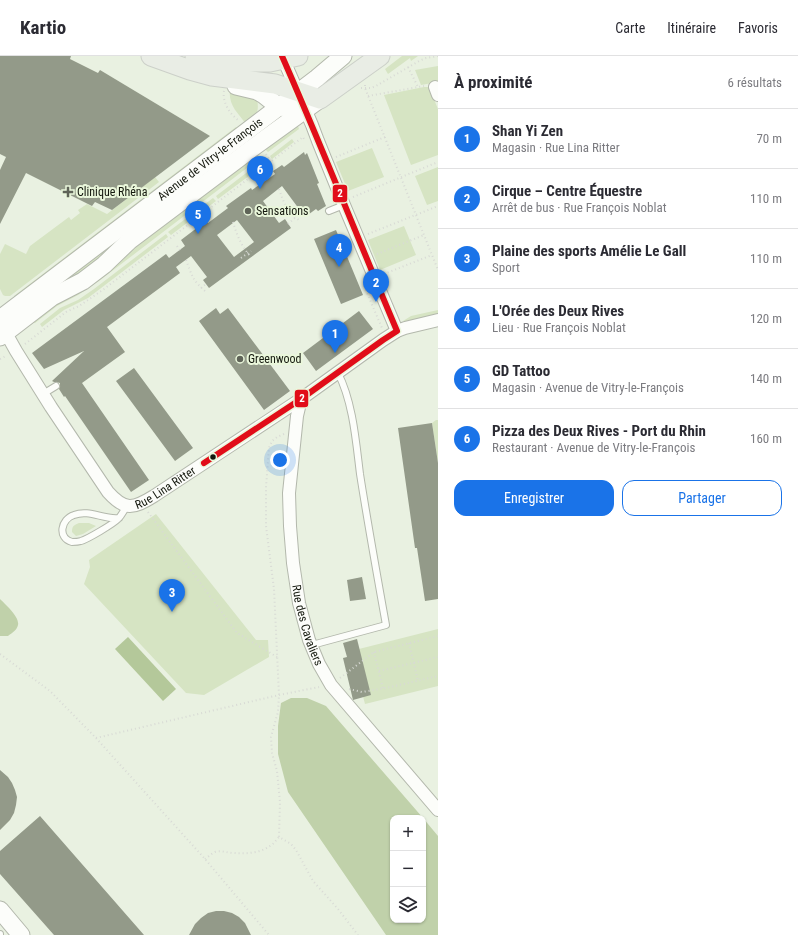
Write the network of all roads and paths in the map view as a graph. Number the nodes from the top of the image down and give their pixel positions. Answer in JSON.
{"nodes":[{"id":1,"x":146,"y":56,"type":"edge"},
{"id":2,"x":151,"y":56,"type":"edge"},
{"id":3,"x":194,"y":56,"type":"edge"},
{"id":4,"x":343,"y":56,"type":"edge"},
{"id":5,"x":380,"y":56,"type":"edge"},
{"id":6,"x":438,"y":56,"type":"edge"},
{"id":7,"x":288,"y":57,"type":"edge"},
{"id":8,"x":408,"y":67,"type":"junction"},
{"id":9,"x":418,"y":87,"type":"junction"},
{"id":10,"x":360,"y":88,"type":"dead end"},
{"id":11,"x":365,"y":88,"type":"junction"},
{"id":12,"x":437,"y":90,"type":"edge"},
{"id":13,"x":298,"y":92,"type":"junction"},
{"id":14,"x":223,"y":95,"type":"dead end"},
{"id":15,"x":368,"y":96,"type":"junction"},
{"id":16,"x":313,"y":104,"type":"junction"},
{"id":17,"x":279,"y":107,"type":"junction"},
{"id":18,"x":241,"y":122,"type":"dead end"},
{"id":19,"x":303,"y":137,"type":"dead end"},
{"id":20,"x":385,"y":137,"type":"junction"},
{"id":21,"x":267,"y":155,"type":"dead end"},
{"id":22,"x":333,"y":158,"type":"dead end"},
{"id":23,"x":271,"y":162,"type":"junction"},
{"id":24,"x":438,"y":162,"type":"edge"},
{"id":25,"x":401,"y":177,"type":"junction"},
{"id":26,"x":279,"y":189,"type":"dead end"},
{"id":27,"x":347,"y":201,"type":"junction"},
{"id":28,"x":438,"y":206,"type":"edge"},
{"id":29,"x":329,"y":211,"type":"dead end"},
{"id":30,"x":416,"y":215,"type":"junction"},
{"id":31,"x":296,"y":217,"type":"junction"},
{"id":32,"x":300,"y":221,"type":"dead end"},
{"id":33,"x":233,"y":222,"type":"dead end"},
{"id":34,"x":288,"y":224,"type":"dead end"},
{"id":35,"x":365,"y":235,"type":"dead end"},
{"id":36,"x":424,"y":235,"type":"junction"},
{"id":37,"x":177,"y":246,"type":"dead end"},
{"id":38,"x":180,"y":250,"type":"dead end"},
{"id":39,"x":251,"y":251,"type":"dead end"},
{"id":40,"x":247,"y":253,"type":"junction"},
{"id":41,"x":374,"y":255,"type":"dead end"},
{"id":42,"x":432,"y":255,"type":"junction"},
{"id":43,"x":251,"y":257,"type":"dead end"},
{"id":44,"x":241,"y":258,"type":"dead end"},
{"id":45,"x":186,"y":260,"type":"dead end"},
{"id":46,"x":437,"y":263,"type":"edge"},
{"id":47,"x":438,"y":270,"type":"edge"},
{"id":48,"x":381,"y":276,"type":"dead end"},
{"id":49,"x":206,"y":284,"type":"dead end"},
{"id":50,"x":202,"y":288,"type":"junction"},
{"id":51,"x":205,"y":291,"type":"dead end"},
{"id":52,"x":438,"y":320,"type":"edge"},
{"id":53,"x":1,"y":328,"type":"edge"},
{"id":54,"x":397,"y":331,"type":"junction"},
{"id":55,"x":16,"y":351,"type":"junction"},
{"id":56,"x":0,"y":358,"type":"edge"},
{"id":57,"x":338,"y":373,"type":"junction"},
{"id":58,"x":56,"y":386,"type":"dead end"},
{"id":59,"x":43,"y":394,"type":"junction"},
{"id":60,"x":301,"y":399,"type":"junction"},
{"id":61,"x":287,"y":433,"type":"dead end"},
{"id":62,"x":127,"y":506,"type":"junction"},
{"id":63,"x":148,"y":512,"type":"dead end"},
{"id":64,"x":119,"y":518,"type":"junction"},
{"id":65,"x":438,"y":636,"type":"edge"},
{"id":66,"x":409,"y":643,"type":"junction"},
{"id":67,"x":312,"y":645,"type":"junction"},
{"id":68,"x":374,"y":652,"type":"junction"},
{"id":69,"x":0,"y":654,"type":"edge"},
{"id":70,"x":277,"y":657,"type":"junction"},
{"id":71,"x":438,"y":657,"type":"edge"},
{"id":72,"x":414,"y":663,"type":"junction"},
{"id":73,"x":379,"y":671,"type":"junction"},
{"id":74,"x":438,"y":676,"type":"edge"},
{"id":75,"x":418,"y":681,"type":"junction"},
{"id":76,"x":331,"y":685,"type":"junction"},
{"id":77,"x":383,"y":689,"type":"junction"},
{"id":78,"x":362,"y":692,"type":"dead end"},
{"id":79,"x":279,"y":695,"type":"junction"},
{"id":80,"x":96,"y":738,"type":"junction"},
{"id":81,"x":438,"y":810,"type":"edge"},
{"id":82,"x":279,"y":837,"type":"junction"},
{"id":83,"x":205,"y":859,"type":"junction"},
{"id":84,"x":0,"y":910,"type":"edge"},
{"id":85,"x":21,"y":935,"type":"edge"},
{"id":86,"x":269,"y":935,"type":"edge"},
{"id":87,"x":358,"y":935,"type":"edge"}],
"edges":[{"from":1,"to":17,"type":"main road"},
{"from":2,"to":13,"type":"main road"},
{"from":3,"to":7,"type":"main road"},
{"from":4,"to":13,"type":"main road","name":"Avenue de Vitry-le-François"},
{"from":5,"to":16,"type":"main road"},
{"from":6,"to":8,"type":"path"},
{"from":7,"to":13,"type":"street"},
{"from":8,"to":9,"type":"path"},
{"from":8,"to":11,"type":"path"},
{"from":9,"to":12,"type":"path"},
{"from":9,"to":15,"type":"path"},
{"from":10,"to":11,"type":"path"},
{"from":11,"to":15,"type":"path"},
{"from":13,"to":16,"type":"main road"},
{"from":13,"to":17,"type":"main road","name":"Avenue de Vitry-le-François"},
{"from":14,"to":18,"type":"path"},
{"from":15,"to":20,"type":"path"},
{"from":16,"to":17,"type":"main road"},
{"from":16,"to":27,"type":"street"},
{"from":16,"to":53,"type":"main road","name":"Avenue de Vitry-le-François"},
{"from":17,"to":53,"type":"main road","name":"Avenue de Vitry-le-François"},
{"from":19,"to":23,"type":"path"},
{"from":20,"to":22,"type":"path"},
{"from":20,"to":25,"type":"path"},
{"from":21,"to":23,"type":"path"},
{"from":23,"to":55,"type":"path"},
{"from":24,"to":25,"type":"path"},
{"from":25,"to":27,"type":"path"},
{"from":25,"to":30,"type":"path"},
{"from":26,"to":31,"type":"path"},
{"from":27,"to":29,"type":"lane"},
{"from":27,"to":54,"type":"street"},
{"from":28,"to":30,"type":"path"},
{"from":30,"to":35,"type":"path"},
{"from":30,"to":36,"type":"path"},
{"from":31,"to":32,"type":"path"},
{"from":31,"to":34,"type":"path"},
{"from":33,"to":40,"type":"path"},
{"from":36,"to":41,"type":"path"},
{"from":36,"to":42,"type":"path"},
{"from":37,"to":38,"type":"path"},
{"from":39,"to":40,"type":"path"},
{"from":40,"to":43,"type":"path"},
{"from":40,"to":44,"type":"path"},
{"from":42,"to":46,"type":"path"},
{"from":42,"to":48,"type":"path"},
{"from":45,"to":50,"type":"path"},
{"from":46,"to":47,"type":"path"},
{"from":49,"to":50,"type":"path"},
{"from":50,"to":51,"type":"path"},
{"from":52,"to":54,"type":"street","name":"Rue Lina Ritter"},
{"from":53,"to":55,"type":"street","name":"Rue Lina Ritter"},
{"from":54,"to":57,"type":"street","name":"Rue Lina Ritter"},
{"from":55,"to":56,"type":"path"},
{"from":55,"to":59,"type":"street","name":"Rue Lina Ritter"},
{"from":57,"to":60,"type":"street","name":"Rue Lina Ritter"},
{"from":57,"to":67,"type":"lane"},
{"from":58,"to":59,"type":"lane"},
{"from":59,"to":62,"type":"street","name":"Rue Lina Ritter"},
{"from":60,"to":62,"type":"street","name":"Rue Lina Ritter"},
{"from":60,"to":67,"type":"street","name":"Rue des Cavaliers"},
{"from":61,"to":70,"type":"path"},
{"from":62,"to":64,"type":"lane"},
{"from":63,"to":70,"type":"path"},
{"from":64,"to":64,"type":"lane"},
{"from":65,"to":66,"type":"path"},
{"from":66,"to":68,"type":"path"},
{"from":66,"to":72,"type":"path"},
{"from":67,"to":76,"type":"street","name":"Rue des Cavaliers"},
{"from":68,"to":73,"type":"path"},
{"from":68,"to":76,"type":"path"},
{"from":69,"to":80,"type":"path"},
{"from":70,"to":79,"type":"path"},
{"from":71,"to":72,"type":"path"},
{"from":72,"to":73,"type":"path"},
{"from":72,"to":75,"type":"path"},
{"from":73,"to":77,"type":"path"},
{"from":74,"to":75,"type":"path"},
{"from":75,"to":77,"type":"path"},
{"from":76,"to":79,"type":"path"},
{"from":76,"to":81,"type":"street","name":"Rue des Cavaliers"},
{"from":77,"to":78,"type":"path"},
{"from":79,"to":80,"type":"path"},
{"from":79,"to":82,"type":"path"},
{"from":80,"to":83,"type":"path"},
{"from":82,"to":83,"type":"path"},
{"from":82,"to":87,"type":"path"},
{"from":83,"to":86,"type":"path"},
{"from":84,"to":85,"type":"main road"}]}
